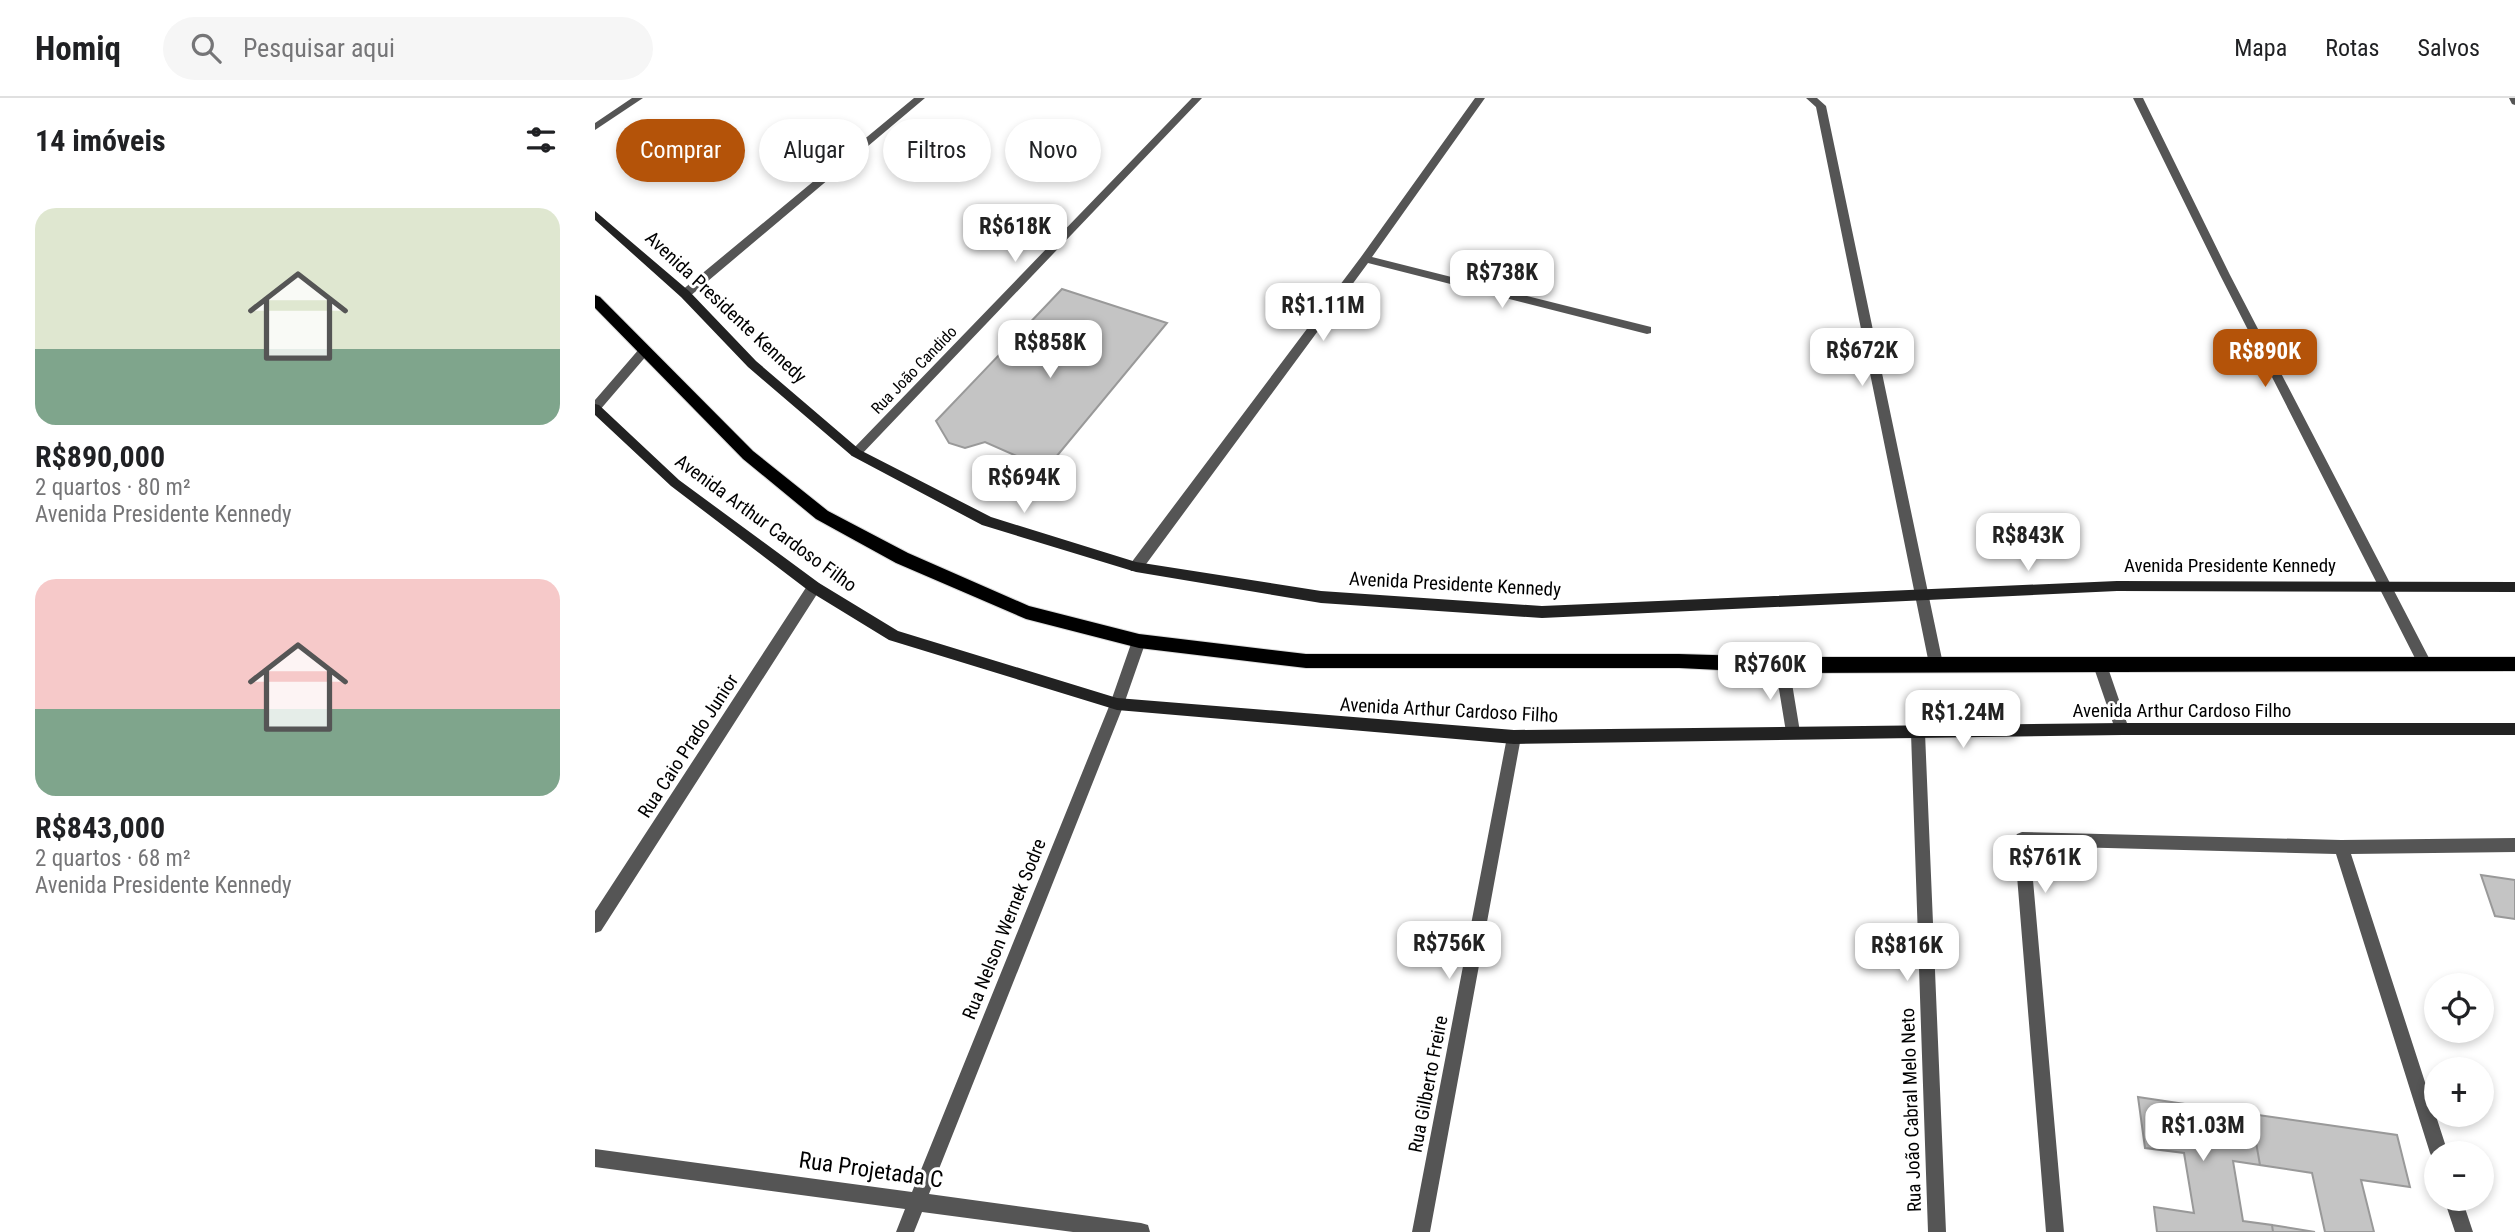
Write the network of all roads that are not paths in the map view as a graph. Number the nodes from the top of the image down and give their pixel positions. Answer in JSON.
{"nodes":[{"id":1,"x":638,"y":98,"type":"edge"},
{"id":2,"x":920,"y":98,"type":"edge"},
{"id":3,"x":1197,"y":98,"type":"edge"},
{"id":4,"x":1480,"y":98,"type":"edge"},
{"id":5,"x":2138,"y":98,"type":"edge"},
{"id":6,"x":1821,"y":101,"type":"edge"},
{"id":7,"x":595,"y":127,"type":"edge"},
{"id":8,"x":595,"y":214,"type":"edge"},
{"id":9,"x":1364,"y":259,"type":"junction"},
{"id":10,"x":685,"y":294,"type":"junction"},
{"id":11,"x":595,"y":300,"type":"edge"},
{"id":12,"x":1647,"y":330,"type":"dead end"},
{"id":13,"x":644,"y":351,"type":"junction"},
{"id":14,"x":595,"y":408,"type":"edge"},
{"id":15,"x":856,"y":453,"type":"junction"},
{"id":16,"x":1136,"y":567,"type":"junction"},
{"id":17,"x":2386,"y":586,"type":"junction"},
{"id":18,"x":814,"y":587,"type":"junction"},
{"id":19,"x":2515,"y":587,"type":"edge"},
{"id":20,"x":1922,"y":595,"type":"junction"},
{"id":21,"x":1139,"y":641,"type":"junction"},
{"id":22,"x":1936,"y":664,"type":"junction"},
{"id":23,"x":2425,"y":664,"type":"junction"},
{"id":24,"x":2515,"y":664,"type":"edge"},
{"id":25,"x":1782,"y":665,"type":"junction"},
{"id":26,"x":2100,"y":665,"type":"junction"},
{"id":27,"x":1117,"y":704,"type":"junction"},
{"id":28,"x":2123,"y":729,"type":"junction"},
{"id":29,"x":2515,"y":729,"type":"edge"},
{"id":30,"x":1793,"y":732,"type":"junction"},
{"id":31,"x":1918,"y":733,"type":"junction"},
{"id":32,"x":1514,"y":737,"type":"junction"},
{"id":33,"x":2515,"y":845,"type":"edge"},
{"id":34,"x":2341,"y":847,"type":"junction"},
{"id":35,"x":595,"y":925,"type":"edge"},
{"id":36,"x":2435,"y":1141,"type":"edge"},
{"id":37,"x":595,"y":1158,"type":"edge"},
{"id":38,"x":918,"y":1200,"type":"junction"},
{"id":39,"x":2457,"y":1211,"type":"edge"},
{"id":40,"x":905,"y":1232,"type":"edge"},
{"id":41,"x":1141,"y":1232,"type":"edge"},
{"id":42,"x":1421,"y":1232,"type":"edge"},
{"id":43,"x":1937,"y":1232,"type":"edge"},
{"id":44,"x":2055,"y":1232,"type":"edge"},
{"id":45,"x":2464,"y":1232,"type":"edge"}],
"edges":[{"from":1,"to":7,"type":"street"},
{"from":2,"to":10,"type":"street"},
{"from":3,"to":15,"type":"street","name":"Rua João Candido"},
{"from":4,"to":9,"type":"street"},
{"from":5,"to":17,"type":"street"},
{"from":6,"to":20,"type":"street"},
{"from":8,"to":10,"type":"main road","name":"Avenida Presidente Kennedy"},
{"from":9,"to":12,"type":"street"},
{"from":9,"to":16,"type":"street"},
{"from":10,"to":15,"type":"main road","name":"Avenida Presidente Kennedy"},
{"from":11,"to":13,"type":"main road"},
{"from":13,"to":14,"type":"street"},
{"from":13,"to":21,"type":"main road"},
{"from":14,"to":18,"type":"main road","name":"Avenida Arthur Cardoso Filho"},
{"from":15,"to":16,"type":"main road","name":"Avenida Presidente Kennedy"},
{"from":16,"to":20,"type":"main road","name":"Avenida Presidente Kennedy"},
{"from":17,"to":19,"type":"main road","name":"Avenida Presidente Kennedy"},
{"from":17,"to":20,"type":"main road","name":"Avenida Presidente Kennedy"},
{"from":17,"to":23,"type":"street"},
{"from":18,"to":27,"type":"main road","name":"Avenida Arthur Cardoso Filho"},
{"from":18,"to":35,"type":"street","name":"Rua Caio Prado Junior"},
{"from":20,"to":22,"type":"street"},
{"from":21,"to":25,"type":"main road"},
{"from":21,"to":27,"type":"street","name":"Rua Nelson Wernek Sodre"},
{"from":22,"to":25,"type":"main road"},
{"from":22,"to":26,"type":"main road"},
{"from":23,"to":24,"type":"main road"},
{"from":23,"to":26,"type":"main road"},
{"from":25,"to":30,"type":"street"},
{"from":26,"to":28,"type":"street"},
{"from":27,"to":32,"type":"main road","name":"Avenida Arthur Cardoso Filho"},
{"from":27,"to":38,"type":"street","name":"Rua Nelson Wernek Sodre"},
{"from":28,"to":29,"type":"main road","name":"Avenida Arthur Cardoso Filho"},
{"from":28,"to":31,"type":"main road","name":"Avenida Arthur Cardoso Filho"},
{"from":30,"to":31,"type":"main road","name":"Avenida Arthur Cardoso Filho"},
{"from":30,"to":32,"type":"main road","name":"Avenida Arthur Cardoso Filho"},
{"from":31,"to":43,"type":"street","name":"Rua João Cabral Melo Neto"},
{"from":32,"to":42,"type":"street","name":"Rua Gilberto Freire"},
{"from":33,"to":34,"type":"street"},
{"from":34,"to":36,"type":"street"},
{"from":34,"to":44,"type":"street"},
{"from":37,"to":38,"type":"street","name":"Rua Projetada C"},
{"from":38,"to":40,"type":"street","name":"Rua Nelson Wernek Sodre"},
{"from":38,"to":41,"type":"street","name":"Rua Projetada C"},
{"from":39,"to":45,"type":"street"}]}
